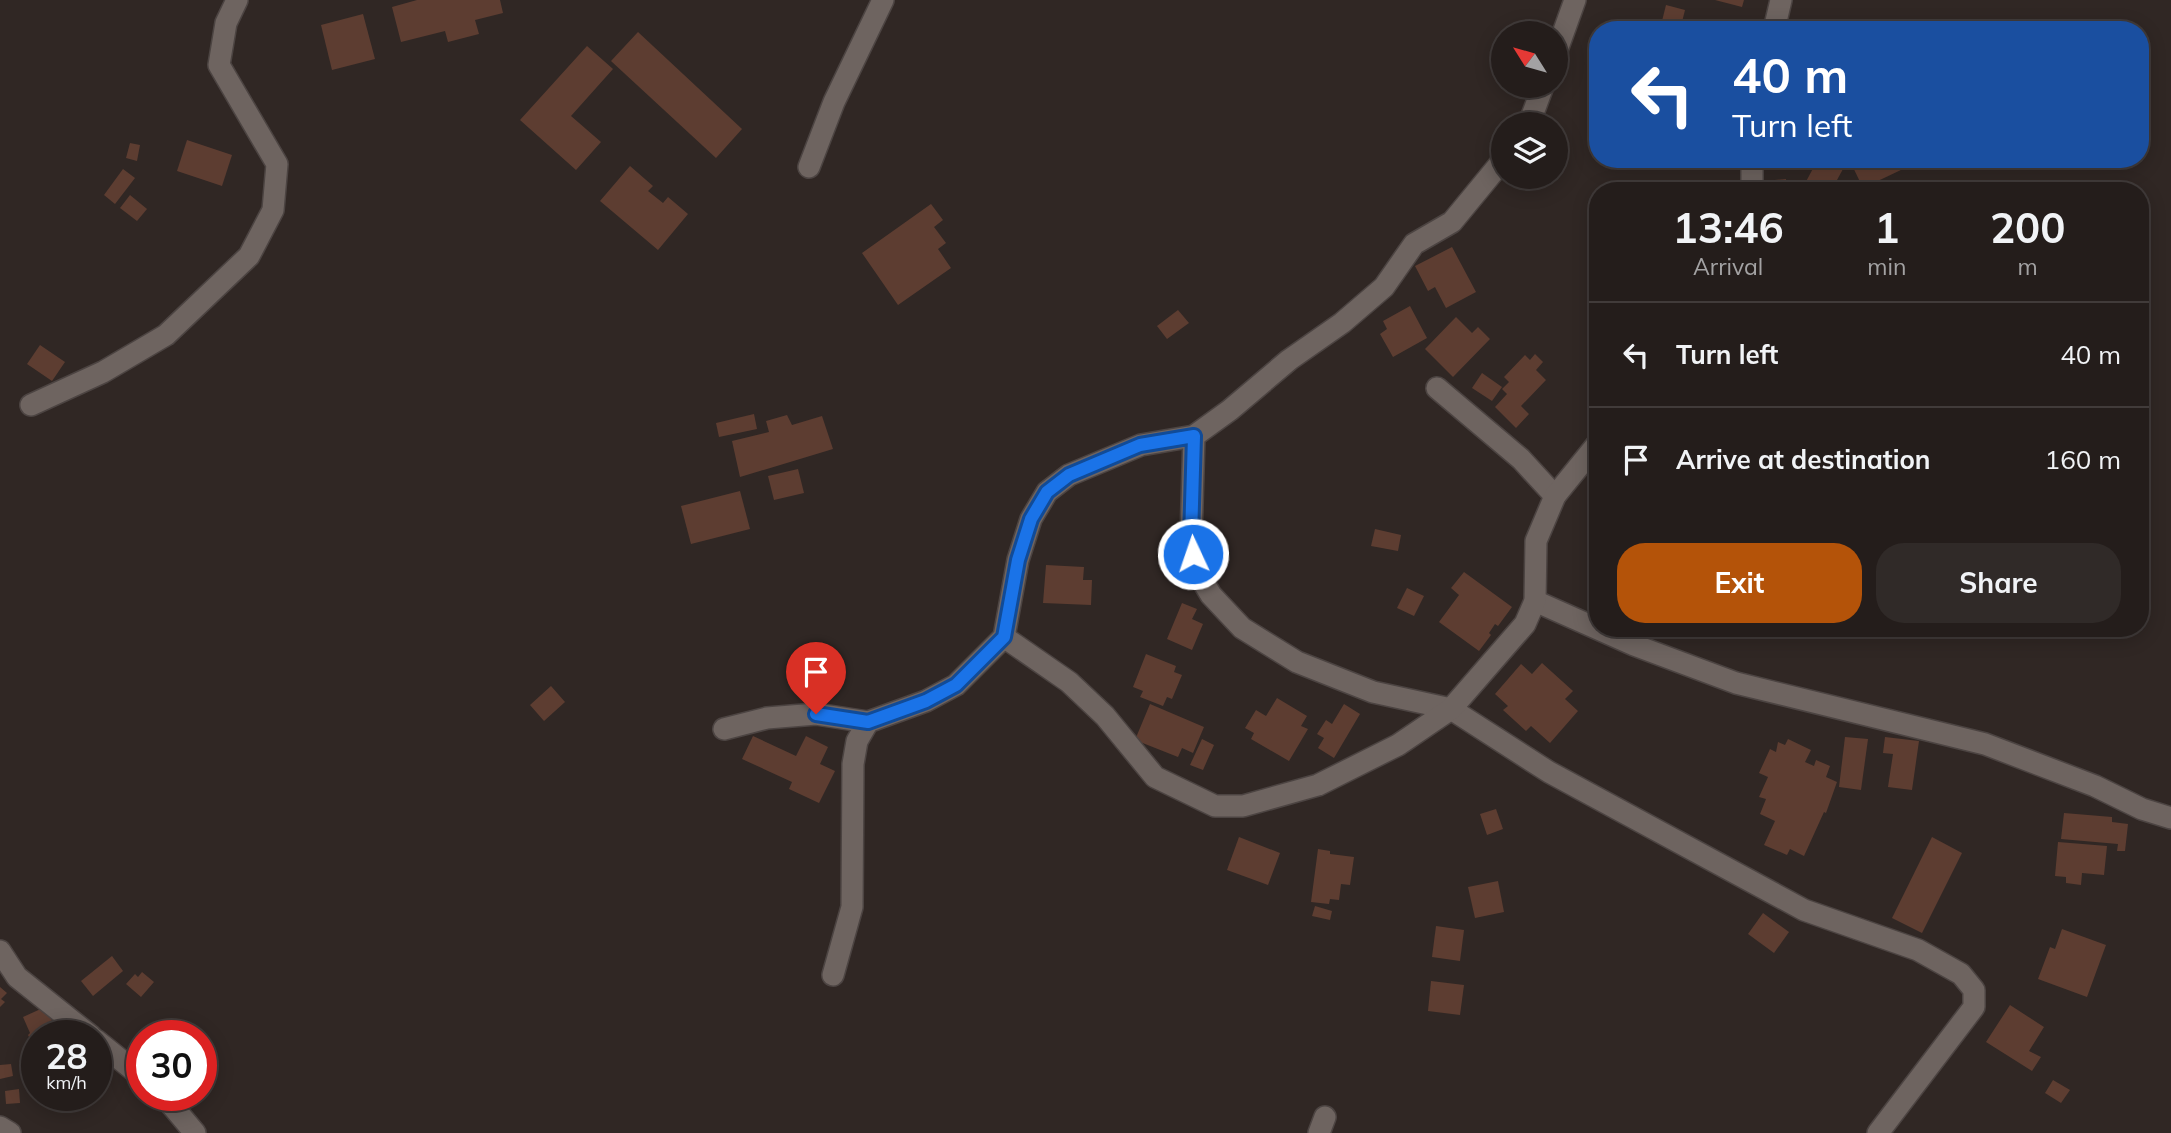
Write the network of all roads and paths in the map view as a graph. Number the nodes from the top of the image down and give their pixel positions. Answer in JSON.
{"nodes":[{"id":1,"x":237,"y":0,"type":"edge"},
{"id":2,"x":883,"y":0,"type":"edge"},
{"id":3,"x":1575,"y":0,"type":"edge"},
{"id":4,"x":1781,"y":0,"type":"edge"},
{"id":5,"x":1567,"y":21,"type":"edge"},
{"id":6,"x":1776,"y":21,"type":"edge"},
{"id":7,"x":809,"y":167,"type":"dead end"},
{"id":8,"x":1491,"y":175,"type":"edge"},
{"id":9,"x":1437,"y":388,"type":"dead end"},
{"id":10,"x":31,"y":405,"type":"dead end"},
{"id":11,"x":1194,"y":436,"type":"junction"},
{"id":12,"x":1589,"y":454,"type":"edge"},
{"id":13,"x":1555,"y":496,"type":"junction"},
{"id":14,"x":1535,"y":601,"type":"junction"},
{"id":15,"x":1589,"y":625,"type":"edge"},
{"id":16,"x":1004,"y":637,"type":"junction"},
{"id":17,"x":1616,"y":637,"type":"edge"},
{"id":18,"x":1451,"y":709,"type":"junction"},
{"id":19,"x":868,"y":722,"type":"junction"},
{"id":20,"x":724,"y":729,"type":"dead end"},
{"id":21,"x":2171,"y":818,"type":"edge"},
{"id":22,"x":0,"y":951,"type":"edge"},
{"id":23,"x":832,"y":975,"type":"dead end"},
{"id":24,"x":71,"y":1020,"type":"edge"},
{"id":25,"x":112,"y":1054,"type":"edge"},
{"id":26,"x":126,"y":1064,"type":"edge"},
{"id":27,"x":177,"y":1111,"type":"edge"},
{"id":28,"x":0,"y":1127,"type":"edge"},
{"id":29,"x":10,"y":1133,"type":"edge"},
{"id":30,"x":195,"y":1133,"type":"edge"},
{"id":31,"x":1878,"y":1133,"type":"edge"}],
"edges":[{"from":1,"to":10,"type":"street"},
{"from":2,"to":7,"type":"street"},
{"from":3,"to":5,"type":"street"},
{"from":4,"to":6,"type":"street"},
{"from":8,"to":11,"type":"street"},
{"from":9,"to":13,"type":"street"},
{"from":11,"to":16,"type":"street"},
{"from":11,"to":18,"type":"street"},
{"from":12,"to":13,"type":"street"},
{"from":13,"to":14,"type":"street"},
{"from":14,"to":15,"type":"street"},
{"from":14,"to":18,"type":"street"},
{"from":16,"to":18,"type":"street"},
{"from":16,"to":19,"type":"street"},
{"from":17,"to":21,"type":"street"},
{"from":18,"to":31,"type":"street"},
{"from":19,"to":20,"type":"street"},
{"from":19,"to":23,"type":"street"},
{"from":22,"to":24,"type":"street"},
{"from":25,"to":26,"type":"street"},
{"from":27,"to":30,"type":"street"},
{"from":28,"to":29,"type":"street"}]}
